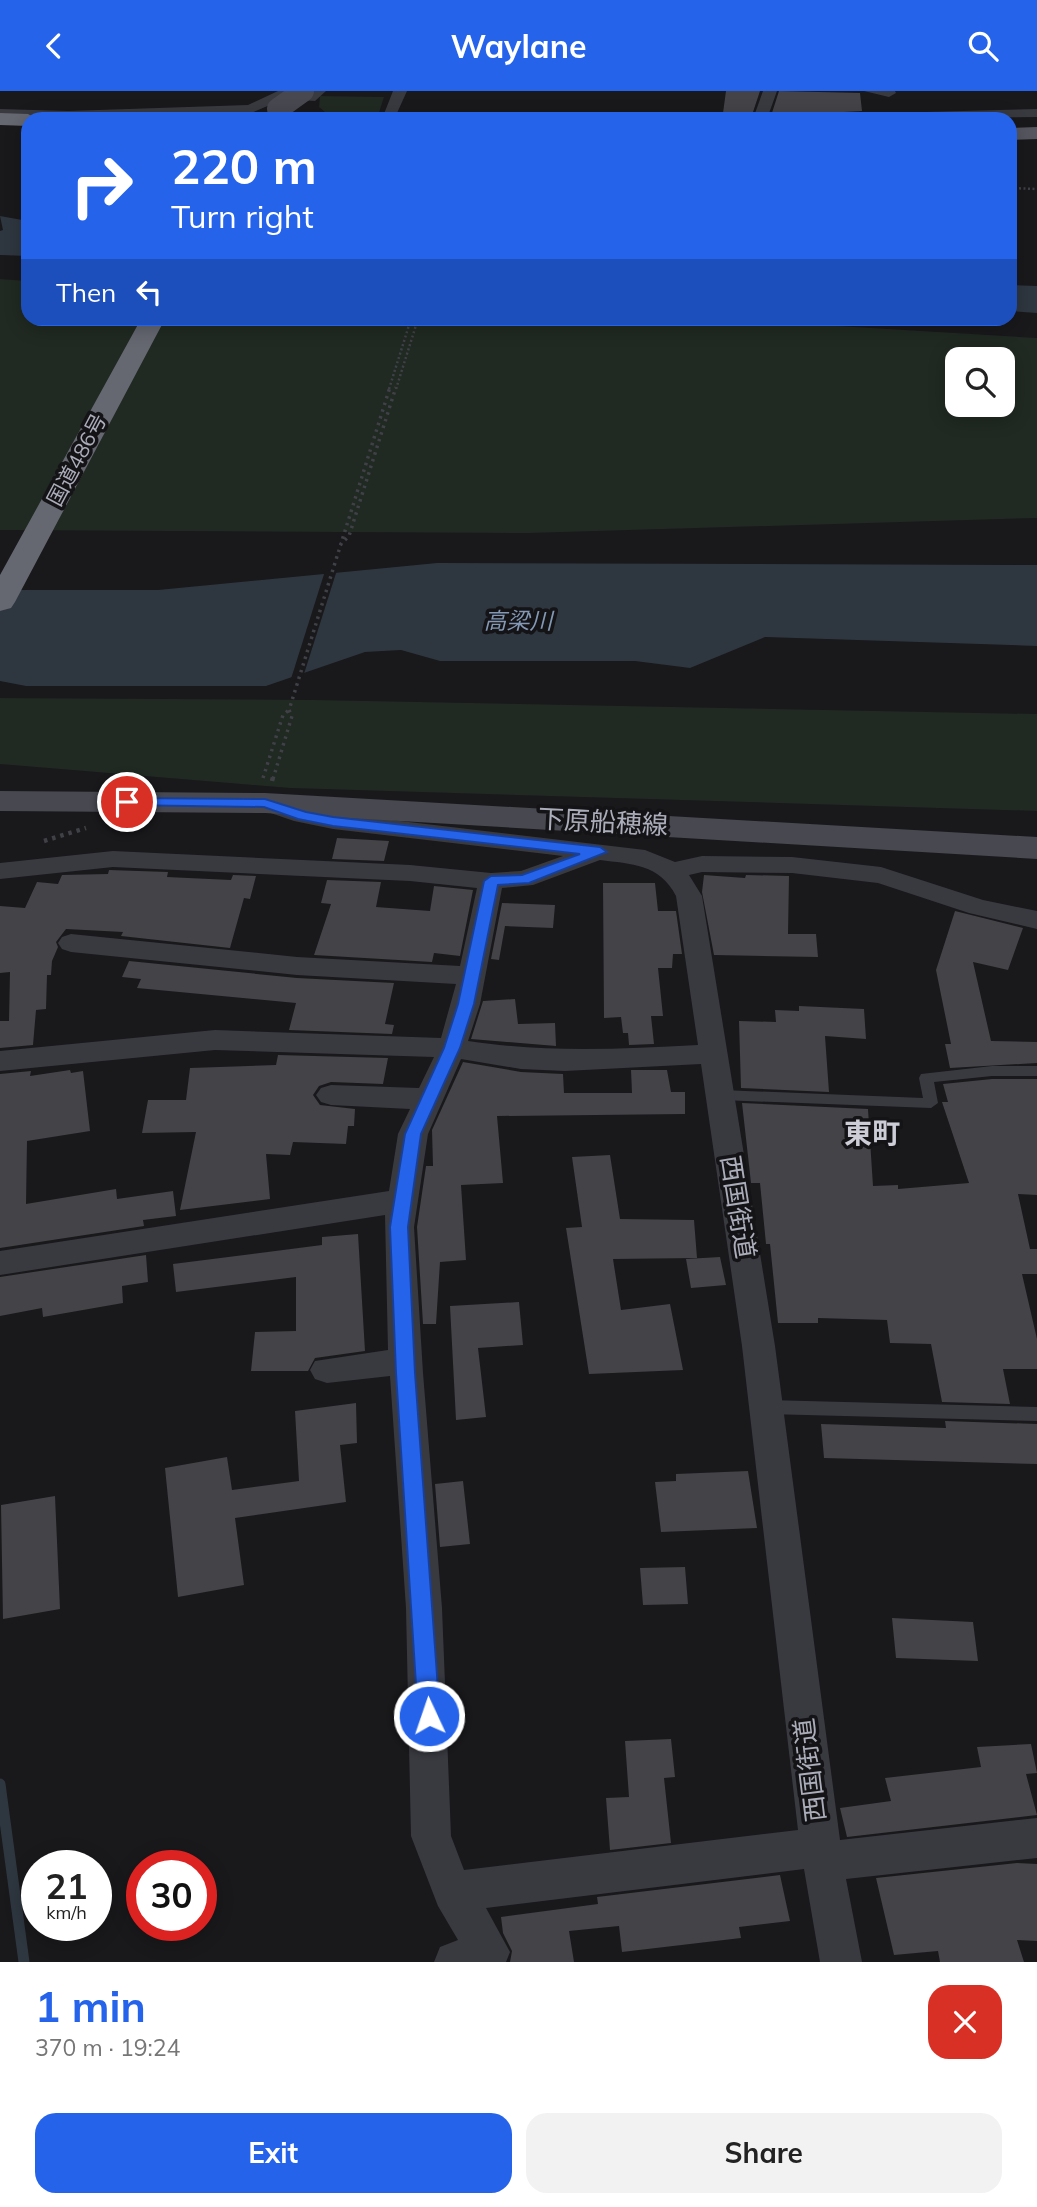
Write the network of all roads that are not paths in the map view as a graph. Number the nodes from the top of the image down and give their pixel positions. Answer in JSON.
{"nodes":[{"id":1,"x":212,"y":91,"type":"edge"},
{"id":2,"x":400,"y":91,"type":"edge"},
{"id":3,"x":770,"y":91,"type":"edge"},
{"id":4,"x":872,"y":91,"type":"edge"},
{"id":5,"x":889,"y":93,"type":"dead end"},
{"id":6,"x":293,"y":99,"type":"edge"},
{"id":7,"x":83,"y":103,"type":"dead end"},
{"id":8,"x":202,"y":109,"type":"junction"},
{"id":9,"x":50,"y":112,"type":"edge"},
{"id":10,"x":390,"y":112,"type":"edge"},
{"id":11,"x":762,"y":112,"type":"edge"},
{"id":12,"x":0,"y":113,"type":"edge"},
{"id":13,"x":21,"y":113,"type":"edge"},
{"id":14,"x":1037,"y":113,"type":"edge"},
{"id":15,"x":1017,"y":114,"type":"edge"},
{"id":16,"x":0,"y":118,"type":"edge"},
{"id":17,"x":21,"y":120,"type":"edge"},
{"id":18,"x":1037,"y":133,"type":"edge"},
{"id":19,"x":1017,"y":134,"type":"edge"},
{"id":20,"x":149,"y":326,"type":"edge"},
{"id":21,"x":0,"y":602,"type":"edge"},
{"id":22,"x":265,"y":793,"type":"junction"},
{"id":23,"x":0,"y":801,"type":"edge"},
{"id":24,"x":1037,"y":848,"type":"edge"},
{"id":25,"x":600,"y":852,"type":"junction"},
{"id":26,"x":673,"y":870,"type":"junction"},
{"id":27,"x":0,"y":871,"type":"edge"},
{"id":28,"x":491,"y":881,"type":"junction"},
{"id":29,"x":1037,"y":920,"type":"edge"},
{"id":30,"x":71,"y":943,"type":"dead end"},
{"id":31,"x":471,"y":976,"type":"junction"},
{"id":32,"x":452,"y":1048,"type":"junction"},
{"id":33,"x":712,"y":1053,"type":"junction"},
{"id":34,"x":0,"y":1061,"type":"edge"},
{"id":35,"x":1037,"y":1071,"type":"edge"},
{"id":36,"x":331,"y":1095,"type":"dead end"},
{"id":37,"x":721,"y":1095,"type":"junction"},
{"id":38,"x":429,"y":1099,"type":"junction"},
{"id":39,"x":401,"y":1201,"type":"junction"},
{"id":40,"x":0,"y":1263,"type":"edge"},
{"id":41,"x":405,"y":1361,"type":"junction"},
{"id":42,"x":327,"y":1370,"type":"dead end"},
{"id":43,"x":766,"y":1407,"type":"junction"},
{"id":44,"x":1037,"y":1413,"type":"edge"},
{"id":45,"x":1037,"y":1838,"type":"edge"},
{"id":46,"x":820,"y":1855,"type":"junction"},
{"id":47,"x":452,"y":1892,"type":"junction"},
{"id":48,"x":479,"y":1959,"type":"edge"},
{"id":49,"x":841,"y":1962,"type":"edge"}],
"edges":[{"from":1,"to":8,"type":"street"},
{"from":2,"to":10,"type":"street"},
{"from":3,"to":11,"type":"street"},
{"from":4,"to":5,"type":"street"},
{"from":6,"to":8,"type":"street"},
{"from":7,"to":8,"type":"street"},
{"from":8,"to":9,"type":"street"},
{"from":12,"to":13,"type":"street"},
{"from":14,"to":15,"type":"street"},
{"from":16,"to":17,"type":"highway"},
{"from":18,"to":19,"type":"main road"},
{"from":20,"to":21,"type":"highway","name":"国道486号"},
{"from":22,"to":23,"type":"main road","name":"下原船穂線"},
{"from":22,"to":24,"type":"main road","name":"下原船穂線"},
{"from":22,"to":25,"type":"street"},
{"from":25,"to":26,"type":"street"},
{"from":25,"to":28,"type":"street"},
{"from":26,"to":29,"type":"street"},
{"from":26,"to":33,"type":"street","name":"西国街道"},
{"from":27,"to":28,"type":"street"},
{"from":28,"to":31,"type":"street"},
{"from":30,"to":31,"type":"street"},
{"from":31,"to":32,"type":"street"},
{"from":32,"to":33,"type":"street"},
{"from":32,"to":34,"type":"street"},
{"from":32,"to":38,"type":"street"},
{"from":33,"to":37,"type":"street","name":"西国街道"},
{"from":35,"to":37,"type":"lane"},
{"from":36,"to":38,"type":"street"},
{"from":37,"to":43,"type":"street","name":"西国街道"},
{"from":38,"to":39,"type":"street"},
{"from":39,"to":40,"type":"street"},
{"from":39,"to":41,"type":"street"},
{"from":41,"to":42,"type":"street"},
{"from":41,"to":47,"type":"street"},
{"from":43,"to":44,"type":"lane"},
{"from":43,"to":46,"type":"street","name":"西国街道"},
{"from":45,"to":46,"type":"street"},
{"from":46,"to":47,"type":"street"},
{"from":46,"to":49,"type":"street","name":"西国街道"},
{"from":47,"to":48,"type":"street"}]}
